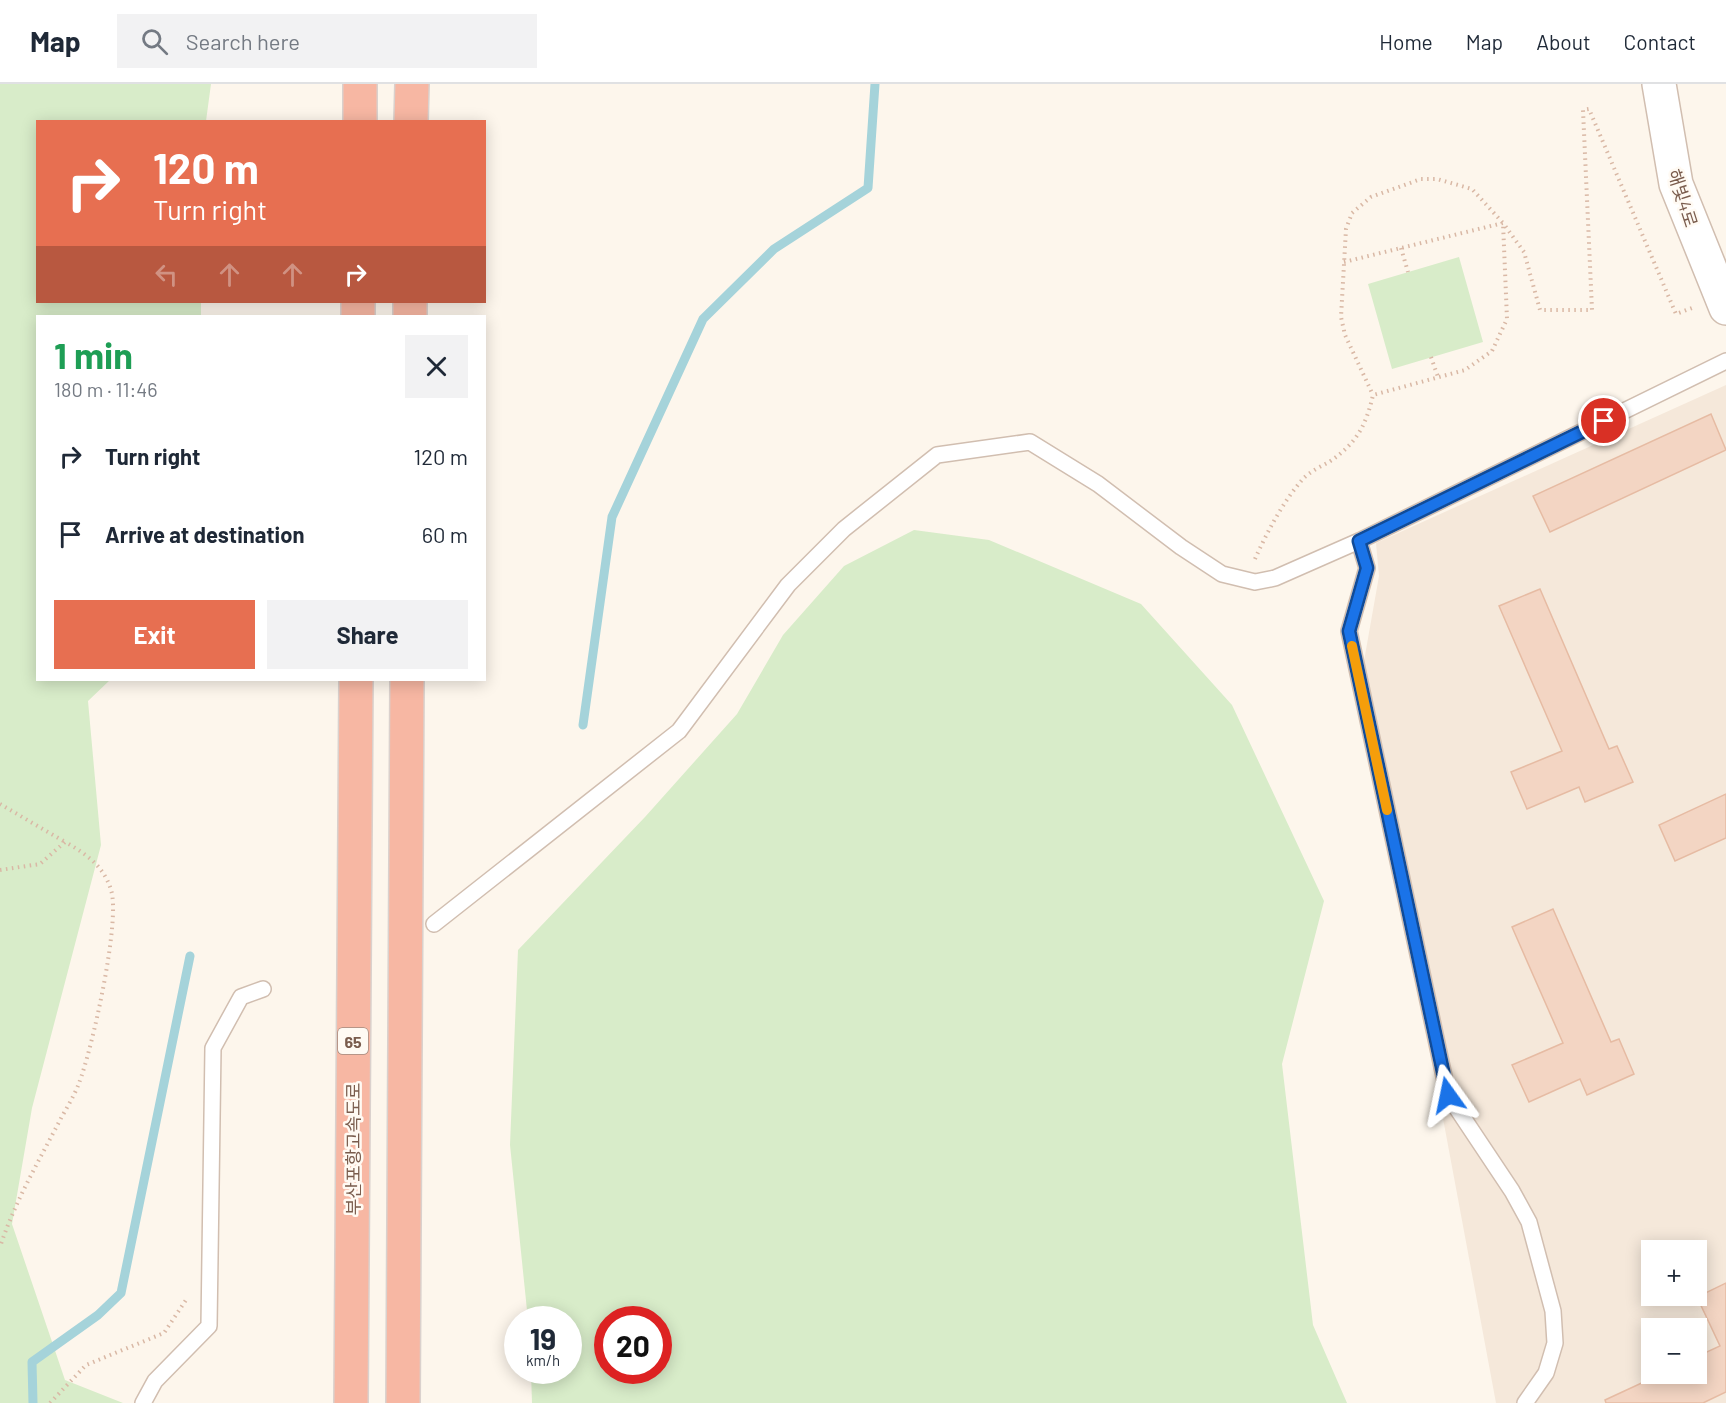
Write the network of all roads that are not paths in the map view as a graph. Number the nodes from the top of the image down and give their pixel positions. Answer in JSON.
{"nodes":[{"id":1,"x":360,"y":84,"type":"edge"},
{"id":2,"x":411,"y":84,"type":"edge"},
{"id":3,"x":1659,"y":84,"type":"edge"},
{"id":4,"x":360,"y":120,"type":"edge"},
{"id":5,"x":411,"y":120,"type":"edge"},
{"id":6,"x":1723,"y":302,"type":"edge"},
{"id":7,"x":1726,"y":362,"type":"edge"},
{"id":8,"x":1359,"y":541,"type":"junction"},
{"id":9,"x":356,"y":681,"type":"edge"},
{"id":10,"x":408,"y":681,"type":"edge"},
{"id":11,"x":434,"y":924,"type":"dead end"},
{"id":12,"x":263,"y":989,"type":"dead end"},
{"id":13,"x":143,"y":1403,"type":"edge"},
{"id":14,"x":351,"y":1403,"type":"edge"},
{"id":15,"x":403,"y":1403,"type":"edge"},
{"id":16,"x":1525,"y":1403,"type":"edge"}],
"edges":[{"from":1,"to":4,"type":"highway"},
{"from":2,"to":5,"type":"highway"},
{"from":3,"to":6,"type":"street","name":"해빛4로"},
{"from":7,"to":8,"type":"lane"},
{"from":8,"to":11,"type":"lane"},
{"from":8,"to":16,"type":"lane"},
{"from":9,"to":14,"type":"highway","name":"부산포항고속도로","number":"65"},
{"from":10,"to":15,"type":"highway"},
{"from":12,"to":13,"type":"lane"}]}
